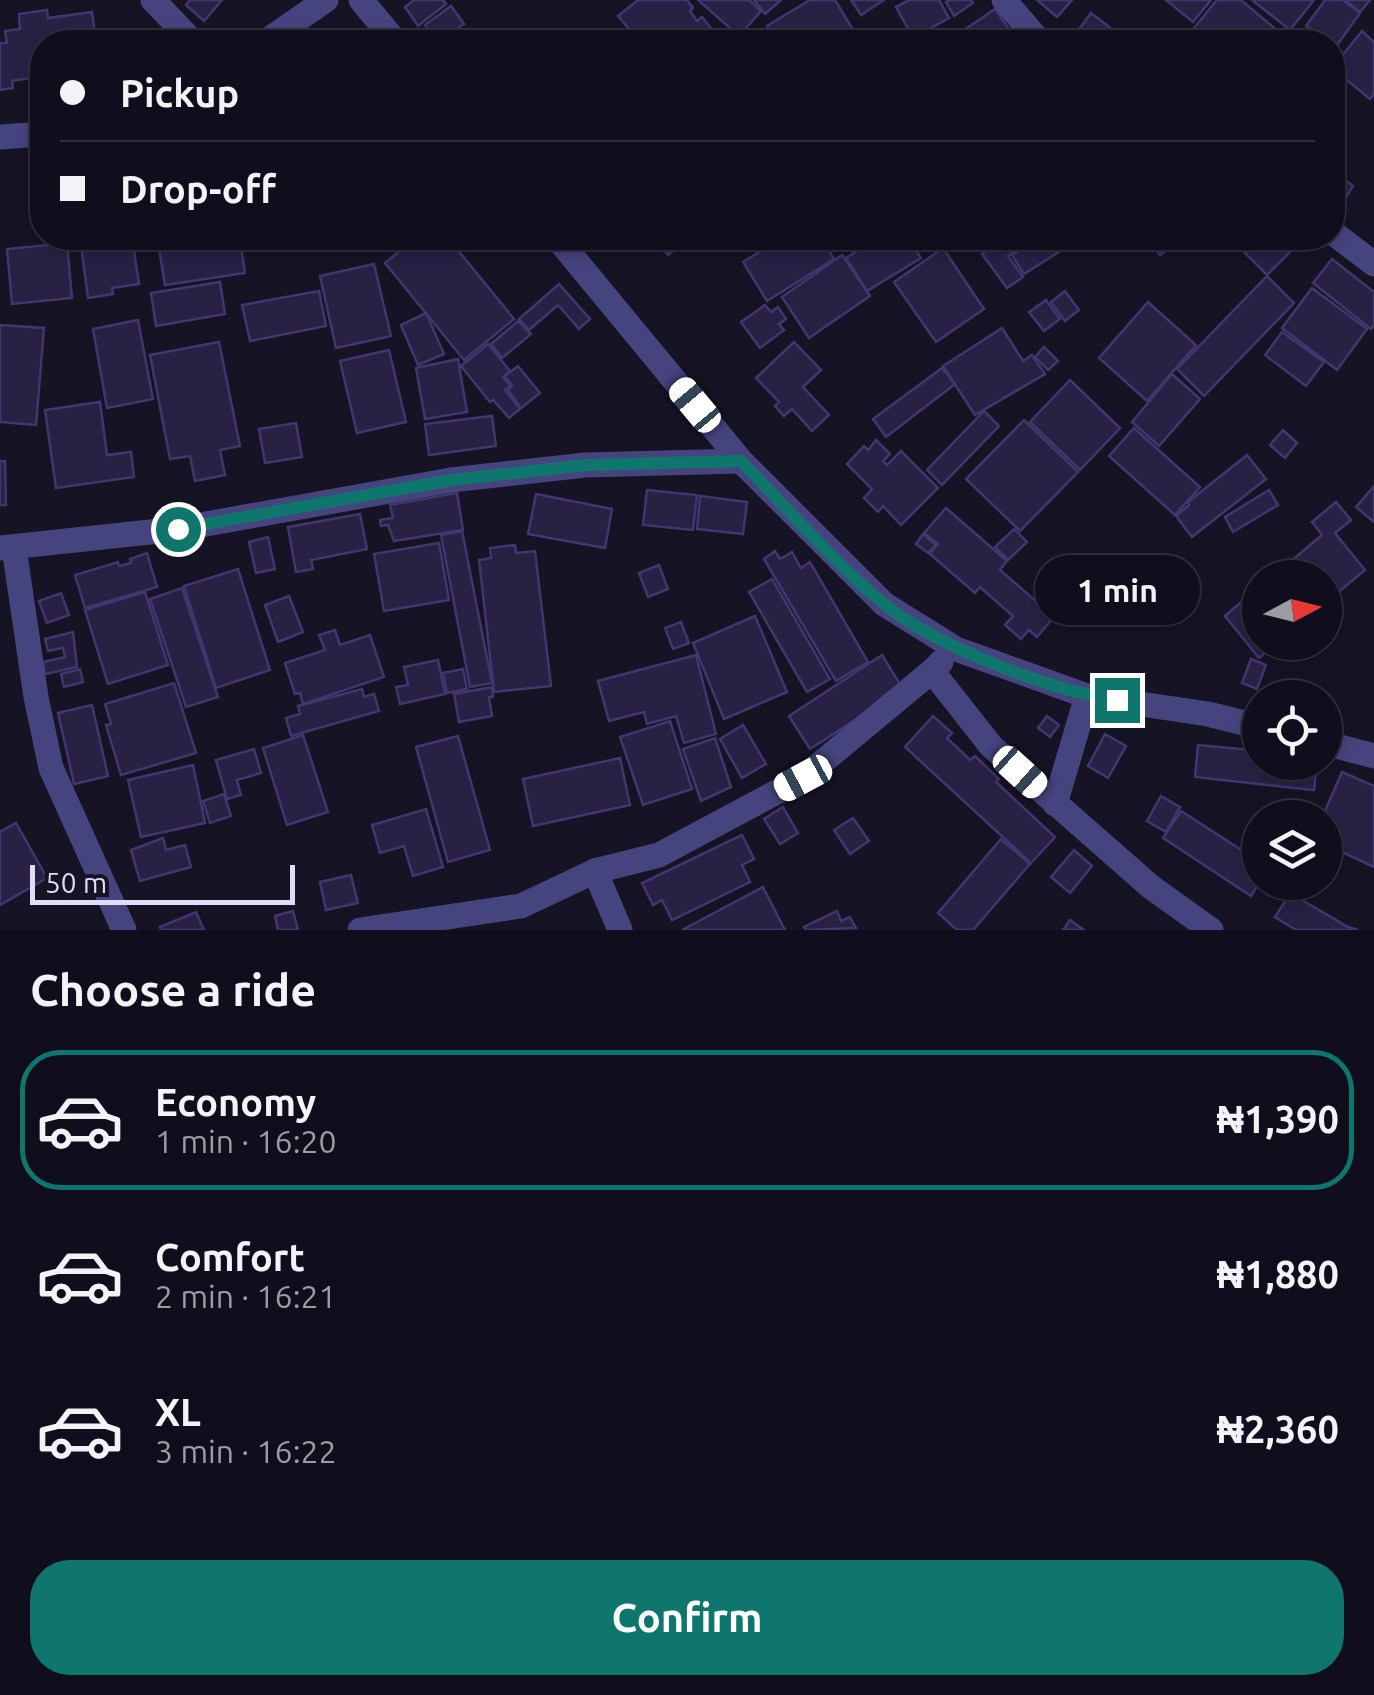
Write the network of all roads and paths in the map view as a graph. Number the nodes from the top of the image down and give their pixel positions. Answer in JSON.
{"nodes":[{"id":1,"x":152,"y":0,"type":"edge"},
{"id":2,"x":326,"y":0,"type":"edge"},
{"id":3,"x":361,"y":0,"type":"edge"},
{"id":4,"x":1004,"y":0,"type":"edge"},
{"id":5,"x":181,"y":30,"type":"edge"},
{"id":6,"x":282,"y":30,"type":"edge"},
{"id":7,"x":386,"y":30,"type":"edge"},
{"id":8,"x":1030,"y":30,"type":"edge"},
{"id":9,"x":30,"y":135,"type":"edge"},
{"id":10,"x":0,"y":138,"type":"edge"},
{"id":11,"x":1345,"y":242,"type":"edge"},
{"id":12,"x":567,"y":250,"type":"edge"},
{"id":13,"x":1374,"y":264,"type":"edge"},
{"id":14,"x":741,"y":461,"type":"junction"},
{"id":15,"x":7,"y":548,"type":"edge"},
{"id":16,"x":956,"y":648,"type":"junction"},
{"id":17,"x":932,"y":671,"type":"junction"},
{"id":18,"x":1086,"y":696,"type":"junction"},
{"id":19,"x":1242,"y":722,"type":"edge"},
{"id":20,"x":1342,"y":748,"type":"edge"},
{"id":21,"x":1374,"y":756,"type":"edge"},
{"id":22,"x":1054,"y":804,"type":"junction"},
{"id":23,"x":595,"y":871,"type":"junction"},
{"id":24,"x":124,"y":930,"type":"edge"},
{"id":25,"x":360,"y":930,"type":"edge"},
{"id":26,"x":620,"y":930,"type":"edge"},
{"id":27,"x":1211,"y":930,"type":"edge"}],
"edges":[{"from":1,"to":5,"type":"street"},
{"from":2,"to":6,"type":"street"},
{"from":3,"to":7,"type":"street"},
{"from":4,"to":8,"type":"street"},
{"from":9,"to":10,"type":"street"},
{"from":11,"to":13,"type":"street"},
{"from":12,"to":14,"type":"street"},
{"from":14,"to":15,"type":"street"},
{"from":14,"to":16,"type":"street"},
{"from":15,"to":24,"type":"street"},
{"from":16,"to":17,"type":"street"},
{"from":16,"to":18,"type":"street"},
{"from":17,"to":22,"type":"street"},
{"from":17,"to":23,"type":"street"},
{"from":18,"to":19,"type":"street"},
{"from":18,"to":22,"type":"street"},
{"from":20,"to":21,"type":"street"},
{"from":22,"to":27,"type":"street"},
{"from":23,"to":25,"type":"street"},
{"from":23,"to":26,"type":"street"}]}
